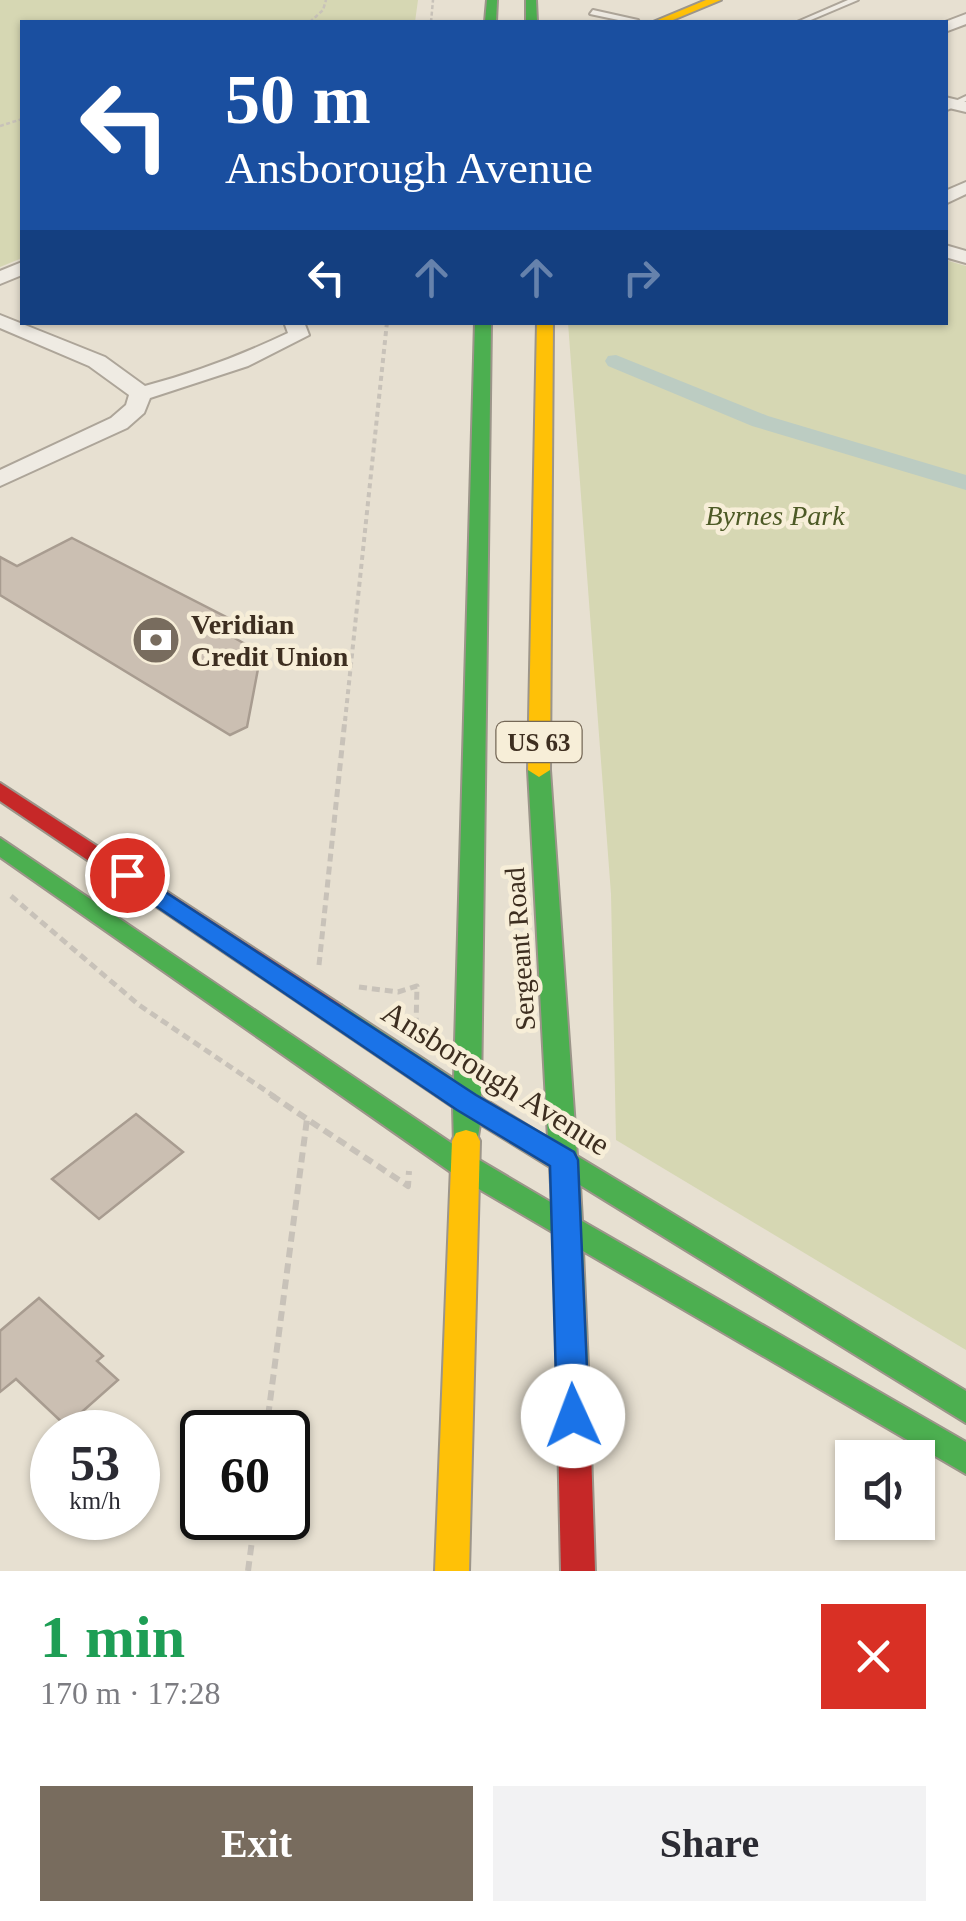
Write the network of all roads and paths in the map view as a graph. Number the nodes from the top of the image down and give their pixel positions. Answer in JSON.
{"nodes":[{"id":1,"x":326,"y":0,"type":"edge"},
{"id":2,"x":716,"y":0,"type":"edge"},
{"id":3,"x":854,"y":0,"type":"edge"},
{"id":4,"x":593,"y":12,"type":"dead end"},
{"id":5,"x":312,"y":20,"type":"edge"},
{"id":6,"x":627,"y":20,"type":"edge"},
{"id":7,"x":664,"y":20,"type":"edge"},
{"id":8,"x":806,"y":20,"type":"edge"},
{"id":9,"x":0,"y":321,"type":"edge"},
{"id":10,"x":295,"y":325,"type":"edge"},
{"id":11,"x":387,"y":325,"type":"edge"},
{"id":12,"x":483,"y":325,"type":"edge"},
{"id":13,"x":545,"y":325,"type":"edge"},
{"id":14,"x":140,"y":394,"type":"junction"},
{"id":15,"x":0,"y":479,"type":"edge"},
{"id":16,"x":0,"y":790,"type":"edge"},
{"id":17,"x":0,"y":846,"type":"edge"},
{"id":18,"x":0,"y":888,"type":"edge"},
{"id":19,"x":332,"y":972,"type":"dead end"},
{"id":20,"x":346,"y":980,"type":"dead end"},
{"id":21,"x":416,"y":998,"type":"dead end"},
{"id":22,"x":466,"y":1102,"type":"junction"},
{"id":23,"x":307,"y":1119,"type":"junction"},
{"id":24,"x":564,"y":1160,"type":"junction"},
{"id":25,"x":465,"y":1166,"type":"junction"},
{"id":26,"x":409,"y":1168,"type":"dead end"},
{"id":27,"x":568,"y":1228,"type":"junction"},
{"id":28,"x":966,"y":1408,"type":"edge"},
{"id":29,"x":269,"y":1410,"type":"edge"},
{"id":30,"x":966,"y":1459,"type":"edge"},
{"id":31,"x":252,"y":1540,"type":"edge"},
{"id":32,"x":248,"y":1571,"type":"edge"},
{"id":33,"x":452,"y":1571,"type":"edge"},
{"id":34,"x":578,"y":1571,"type":"edge"}],
"edges":[{"from":1,"to":5,"type":"path"},
{"from":2,"to":7,"type":"main road"},
{"from":3,"to":8,"type":"lane"},
{"from":4,"to":6,"type":"lane"},
{"from":9,"to":14,"type":"street"},
{"from":10,"to":14,"type":"street"},
{"from":11,"to":19,"type":"path"},
{"from":12,"to":22,"type":"main road","name":"Sergeant Road","number":"US 63"},
{"from":13,"to":24,"type":"main road","name":"Sergeant Road","number":"US 63"},
{"from":14,"to":15,"type":"street"},
{"from":16,"to":22,"type":"main road","name":"Ansborough Avenue"},
{"from":17,"to":25,"type":"main road"},
{"from":18,"to":23,"type":"path"},
{"from":20,"to":21,"type":"path"},
{"from":22,"to":24,"type":"main road","name":"Ansborough Avenue"},
{"from":22,"to":25,"type":"main road","name":"Sergeant Road","number":"US 63"},
{"from":23,"to":26,"type":"path"},
{"from":23,"to":29,"type":"path"},
{"from":24,"to":27,"type":"main road","name":"Sergeant Road","number":"US 63"},
{"from":24,"to":28,"type":"main road","name":"Ansborough Avenue"},
{"from":25,"to":27,"type":"main road"},
{"from":25,"to":33,"type":"main road","name":"Sergeant Road","number":"US 63"},
{"from":27,"to":30,"type":"main road"},
{"from":27,"to":34,"type":"main road","name":"Sergeant Road","number":"US 63"},
{"from":31,"to":32,"type":"path"}]}
